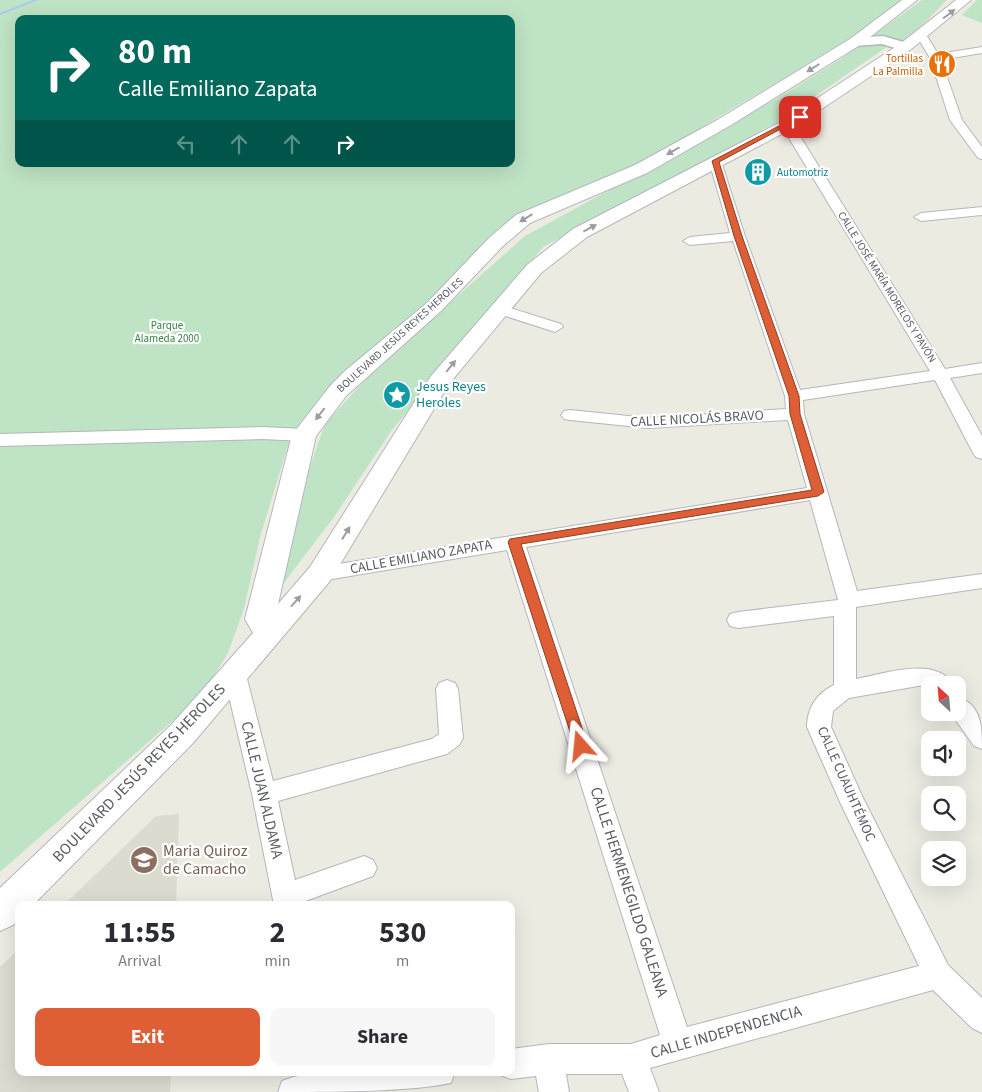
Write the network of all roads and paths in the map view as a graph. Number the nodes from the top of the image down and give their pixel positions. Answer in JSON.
{"nodes":[{"id":1,"x":910,"y":0,"type":"edge"},
{"id":2,"x":964,"y":0,"type":"edge"},
{"id":3,"x":876,"y":27,"type":"junction"},
{"id":4,"x":913,"y":41,"type":"junction"},
{"id":5,"x":855,"y":42,"type":"junction"},
{"id":6,"x":982,"y":50,"type":"edge"},
{"id":7,"x":934,"y":58,"type":"junction"},
{"id":8,"x":787,"y":125,"type":"junction"},
{"id":9,"x":982,"y":155,"type":"edge"},
{"id":10,"x":716,"y":161,"type":"junction"},
{"id":11,"x":982,"y":211,"type":"edge"},
{"id":12,"x":920,"y":218,"type":"dead end"},
{"id":13,"x":738,"y":236,"type":"junction"},
{"id":14,"x":690,"y":241,"type":"dead end"},
{"id":15,"x":498,"y":309,"type":"junction"},
{"id":16,"x":554,"y":327,"type":"dead end"},
{"id":17,"x":982,"y":368,"type":"edge"},
{"id":18,"x":940,"y":374,"type":"junction"},
{"id":19,"x":794,"y":396,"type":"junction"},
{"id":20,"x":795,"y":414,"type":"junction"},
{"id":21,"x":570,"y":415,"type":"dead end"},
{"id":22,"x":304,"y":435,"type":"junction"},
{"id":23,"x":0,"y":440,"type":"edge"},
{"id":24,"x":982,"y":453,"type":"edge"},
{"id":25,"x":818,"y":492,"type":"junction"},
{"id":26,"x":514,"y":542,"type":"junction"},
{"id":27,"x":320,"y":574,"type":"junction"},
{"id":28,"x":982,"y":581,"type":"edge"},
{"id":29,"x":847,"y":604,"type":"junction"},
{"id":30,"x":738,"y":620,"type":"dead end"},
{"id":31,"x":272,"y":628,"type":"junction"},
{"id":32,"x":235,"y":675,"type":"junction"},
{"id":33,"x":921,"y":677,"type":"edge"},
{"id":34,"x":448,"y":689,"type":"dead end"},
{"id":35,"x":845,"y":690,"type":"junction"},
{"id":36,"x":966,"y":717,"type":"edge"},
{"id":37,"x":982,"y":739,"type":"edge"},
{"id":38,"x":264,"y":794,"type":"junction"},
{"id":39,"x":364,"y":868,"type":"dead end"},
{"id":40,"x":286,"y":901,"type":"edge"},
{"id":41,"x":0,"y":913,"type":"edge"},
{"id":42,"x":938,"y":975,"type":"junction"},
{"id":43,"x":982,"y":1018,"type":"edge"},
{"id":44,"x":678,"y":1044,"type":"junction"},
{"id":45,"x":631,"y":1059,"type":"junction"},
{"id":46,"x":549,"y":1060,"type":"junction"},
{"id":47,"x":515,"y":1064,"type":"edge"},
{"id":48,"x":399,"y":1076,"type":"edge"},
{"id":49,"x":327,"y":1083,"type":"edge"},
{"id":50,"x":293,"y":1092,"type":"edge"},
{"id":51,"x":554,"y":1092,"type":"edge"},
{"id":52,"x":644,"y":1092,"type":"edge"}],
"edges":[{"from":1,"to":3,"type":"main road","name":"BOULEVARD JESÚS REYES HEROLES"},
{"from":4,"to":2,"type":"main road","name":"BOULEVARD JESÚS REYES HEROLES","one_way":true},
{"from":3,"to":4,"type":"street"},
{"from":3,"to":5,"type":"main road","name":"BOULEVARD JESÚS REYES HEROLES"},
{"from":4,"to":5,"type":"street"},
{"from":4,"to":7,"type":"street"},
{"from":4,"to":8,"type":"main road","name":"BOULEVARD JESÚS REYES HEROLES"},
{"from":5,"to":22,"type":"main road","name":"BOULEVARD JESÚS REYES HEROLES","one_way":true},
{"from":6,"to":7,"type":"street"},
{"from":7,"to":9,"type":"street"},
{"from":8,"to":10,"type":"main road","name":"BOULEVARD JESÚS REYES HEROLES"},
{"from":8,"to":18,"type":"street","name":"CALLE JOSÉ MARÍA MORELOS Y PAVÓN"},
{"from":10,"to":13,"type":"street"},
{"from":15,"to":10,"type":"main road","name":"BOULEVARD JESÚS REYES HEROLES","one_way":true},
{"from":11,"to":12,"type":"street"},
{"from":13,"to":14,"type":"street"},
{"from":13,"to":19,"type":"street"},
{"from":15,"to":16,"type":"street"},
{"from":27,"to":15,"type":"main road","name":"BOULEVARD JESÚS REYES HEROLES","one_way":true},
{"from":17,"to":18,"type":"street"},
{"from":18,"to":19,"type":"street"},
{"from":18,"to":24,"type":"street","name":"CALLE JOSÉ MARÍA MORELOS Y PAVÓN"},
{"from":19,"to":20,"type":"street"},
{"from":20,"to":21,"type":"street","name":"CALLE NICOLÁS BRAVO"},
{"from":20,"to":25,"type":"street"},
{"from":22,"to":23,"type":"street"},
{"from":22,"to":31,"type":"main road","name":"BOULEVARD JESÚS REYES HEROLES"},
{"from":25,"to":26,"type":"street","name":"CALLE EMILIANO ZAPATA"},
{"from":25,"to":29,"type":"street"},
{"from":26,"to":27,"type":"street","name":"CALLE EMILIANO ZAPATA"},
{"from":26,"to":44,"type":"street","name":"CALLE HERMENEGILDO GALEANA"},
{"from":31,"to":27,"type":"main road","name":"BOULEVARD JESÚS REYES HEROLES","one_way":true},
{"from":28,"to":29,"type":"street"},
{"from":29,"to":30,"type":"street"},
{"from":29,"to":35,"type":"street"},
{"from":31,"to":32,"type":"main road","name":"BOULEVARD JESÚS REYES HEROLES"},
{"from":32,"to":38,"type":"street","name":"CALLE JUAN ALDAMA"},
{"from":32,"to":41,"type":"main road","name":"BOULEVARD JESÚS REYES HEROLES"},
{"from":33,"to":35,"type":"street"},
{"from":34,"to":38,"type":"street"},
{"from":35,"to":42,"type":"street","name":"CALLE CUAUHTÉMOC"},
{"from":36,"to":37,"type":"street"},
{"from":38,"to":40,"type":"street","name":"CALLE JUAN ALDAMA"},
{"from":39,"to":40,"type":"street"},
{"from":42,"to":43,"type":"street","name":"CALLE CUAUHTÉMOC"},
{"from":42,"to":44,"type":"street","name":"CALLE INDEPENDENCIA"},
{"from":44,"to":45,"type":"street","name":"CALLE INDEPENDENCIA"},
{"from":45,"to":46,"type":"street","name":"CALLE INDEPENDENCIA"},
{"from":45,"to":52,"type":"street"},
{"from":46,"to":47,"type":"street","name":"CALLE INDEPENDENCIA"},
{"from":46,"to":51,"type":"street"},
{"from":48,"to":49,"type":"street"},
{"from":49,"to":50,"type":"street"}]}
